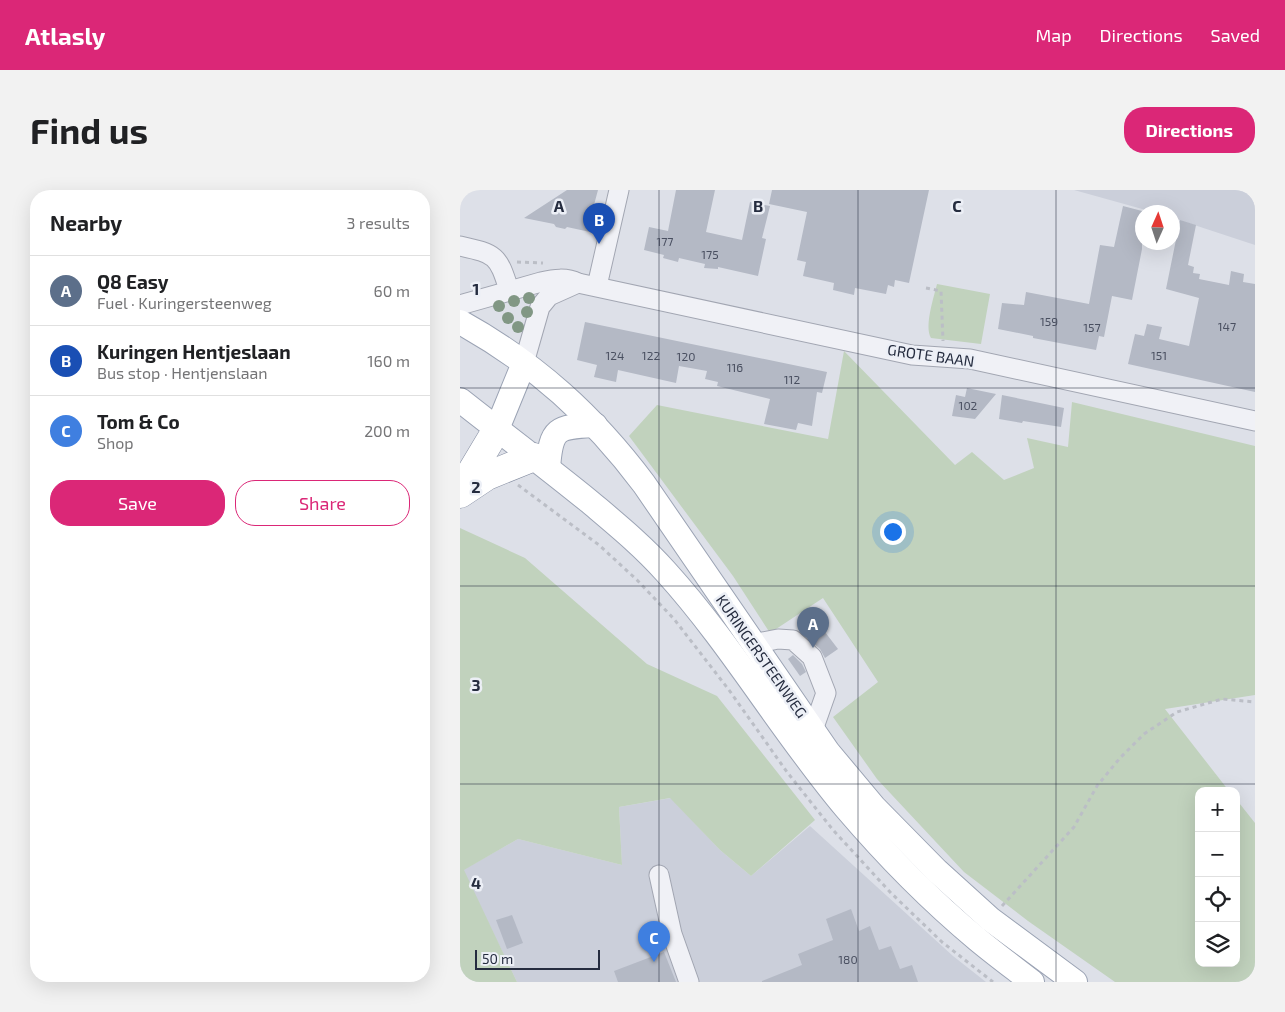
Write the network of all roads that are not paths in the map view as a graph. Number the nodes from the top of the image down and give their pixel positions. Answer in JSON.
{"nodes":[{"id":1,"x":619,"y":190,"type":"edge"},
{"id":2,"x":460,"y":246,"type":"edge"},
{"id":3,"x":578,"y":283,"type":"junction"},
{"id":4,"x":598,"y":286,"type":"junction"},
{"id":5,"x":509,"y":290,"type":"junction"},
{"id":6,"x":460,"y":305,"type":"edge"},
{"id":7,"x":460,"y":322,"type":"edge"},
{"id":8,"x":524,"y":363,"type":"junction"},
{"id":9,"x":460,"y":400,"type":"edge"},
{"id":10,"x":1255,"y":422,"type":"edge"},
{"id":11,"x":596,"y":425,"type":"junction"},
{"id":12,"x":498,"y":429,"type":"junction"},
{"id":13,"x":541,"y":463,"type":"junction"},
{"id":14,"x":460,"y":492,"type":"edge"},
{"id":15,"x":753,"y":644,"type":"junction"},
{"id":16,"x":813,"y":730,"type":"junction"},
{"id":17,"x":659,"y":875,"type":"dead end"},
{"id":18,"x":690,"y":982,"type":"edge"},
{"id":19,"x":1032,"y":982,"type":"edge"},
{"id":20,"x":1075,"y":982,"type":"edge"}],
"edges":[{"from":1,"to":4,"type":"street"},
{"from":2,"to":5,"type":"street"},
{"from":3,"to":4,"type":"street","name":"GROTE BAAN"},
{"from":3,"to":5,"type":"street","name":"GROTE BAAN"},
{"from":3,"to":8,"type":"street"},
{"from":4,"to":10,"type":"street","name":"GROTE BAAN"},
{"from":5,"to":6,"type":"street","name":"GROTE BAAN"},
{"from":7,"to":8,"type":"main road","name":"KURINGERSTEENWEG"},
{"from":8,"to":11,"type":"main road","name":"KURINGERSTEENWEG"},
{"from":8,"to":12,"type":"main road"},
{"from":9,"to":12,"type":"main road","name":"KURINGERSTEENWEG"},
{"from":11,"to":13,"type":"main road"},
{"from":11,"to":15,"type":"main road","name":"KURINGERSTEENWEG"},
{"from":12,"to":13,"type":"main road","name":"KURINGERSTEENWEG"},
{"from":12,"to":14,"type":"highway"},
{"from":13,"to":14,"type":"highway"},
{"from":13,"to":19,"type":"main road","name":"KURINGERSTEENWEG"},
{"from":15,"to":16,"type":"main road","name":"KURINGERSTEENWEG"},
{"from":15,"to":16,"type":"street"},
{"from":16,"to":20,"type":"main road","name":"KURINGERSTEENWEG"},
{"from":17,"to":18,"type":"street"}]}
